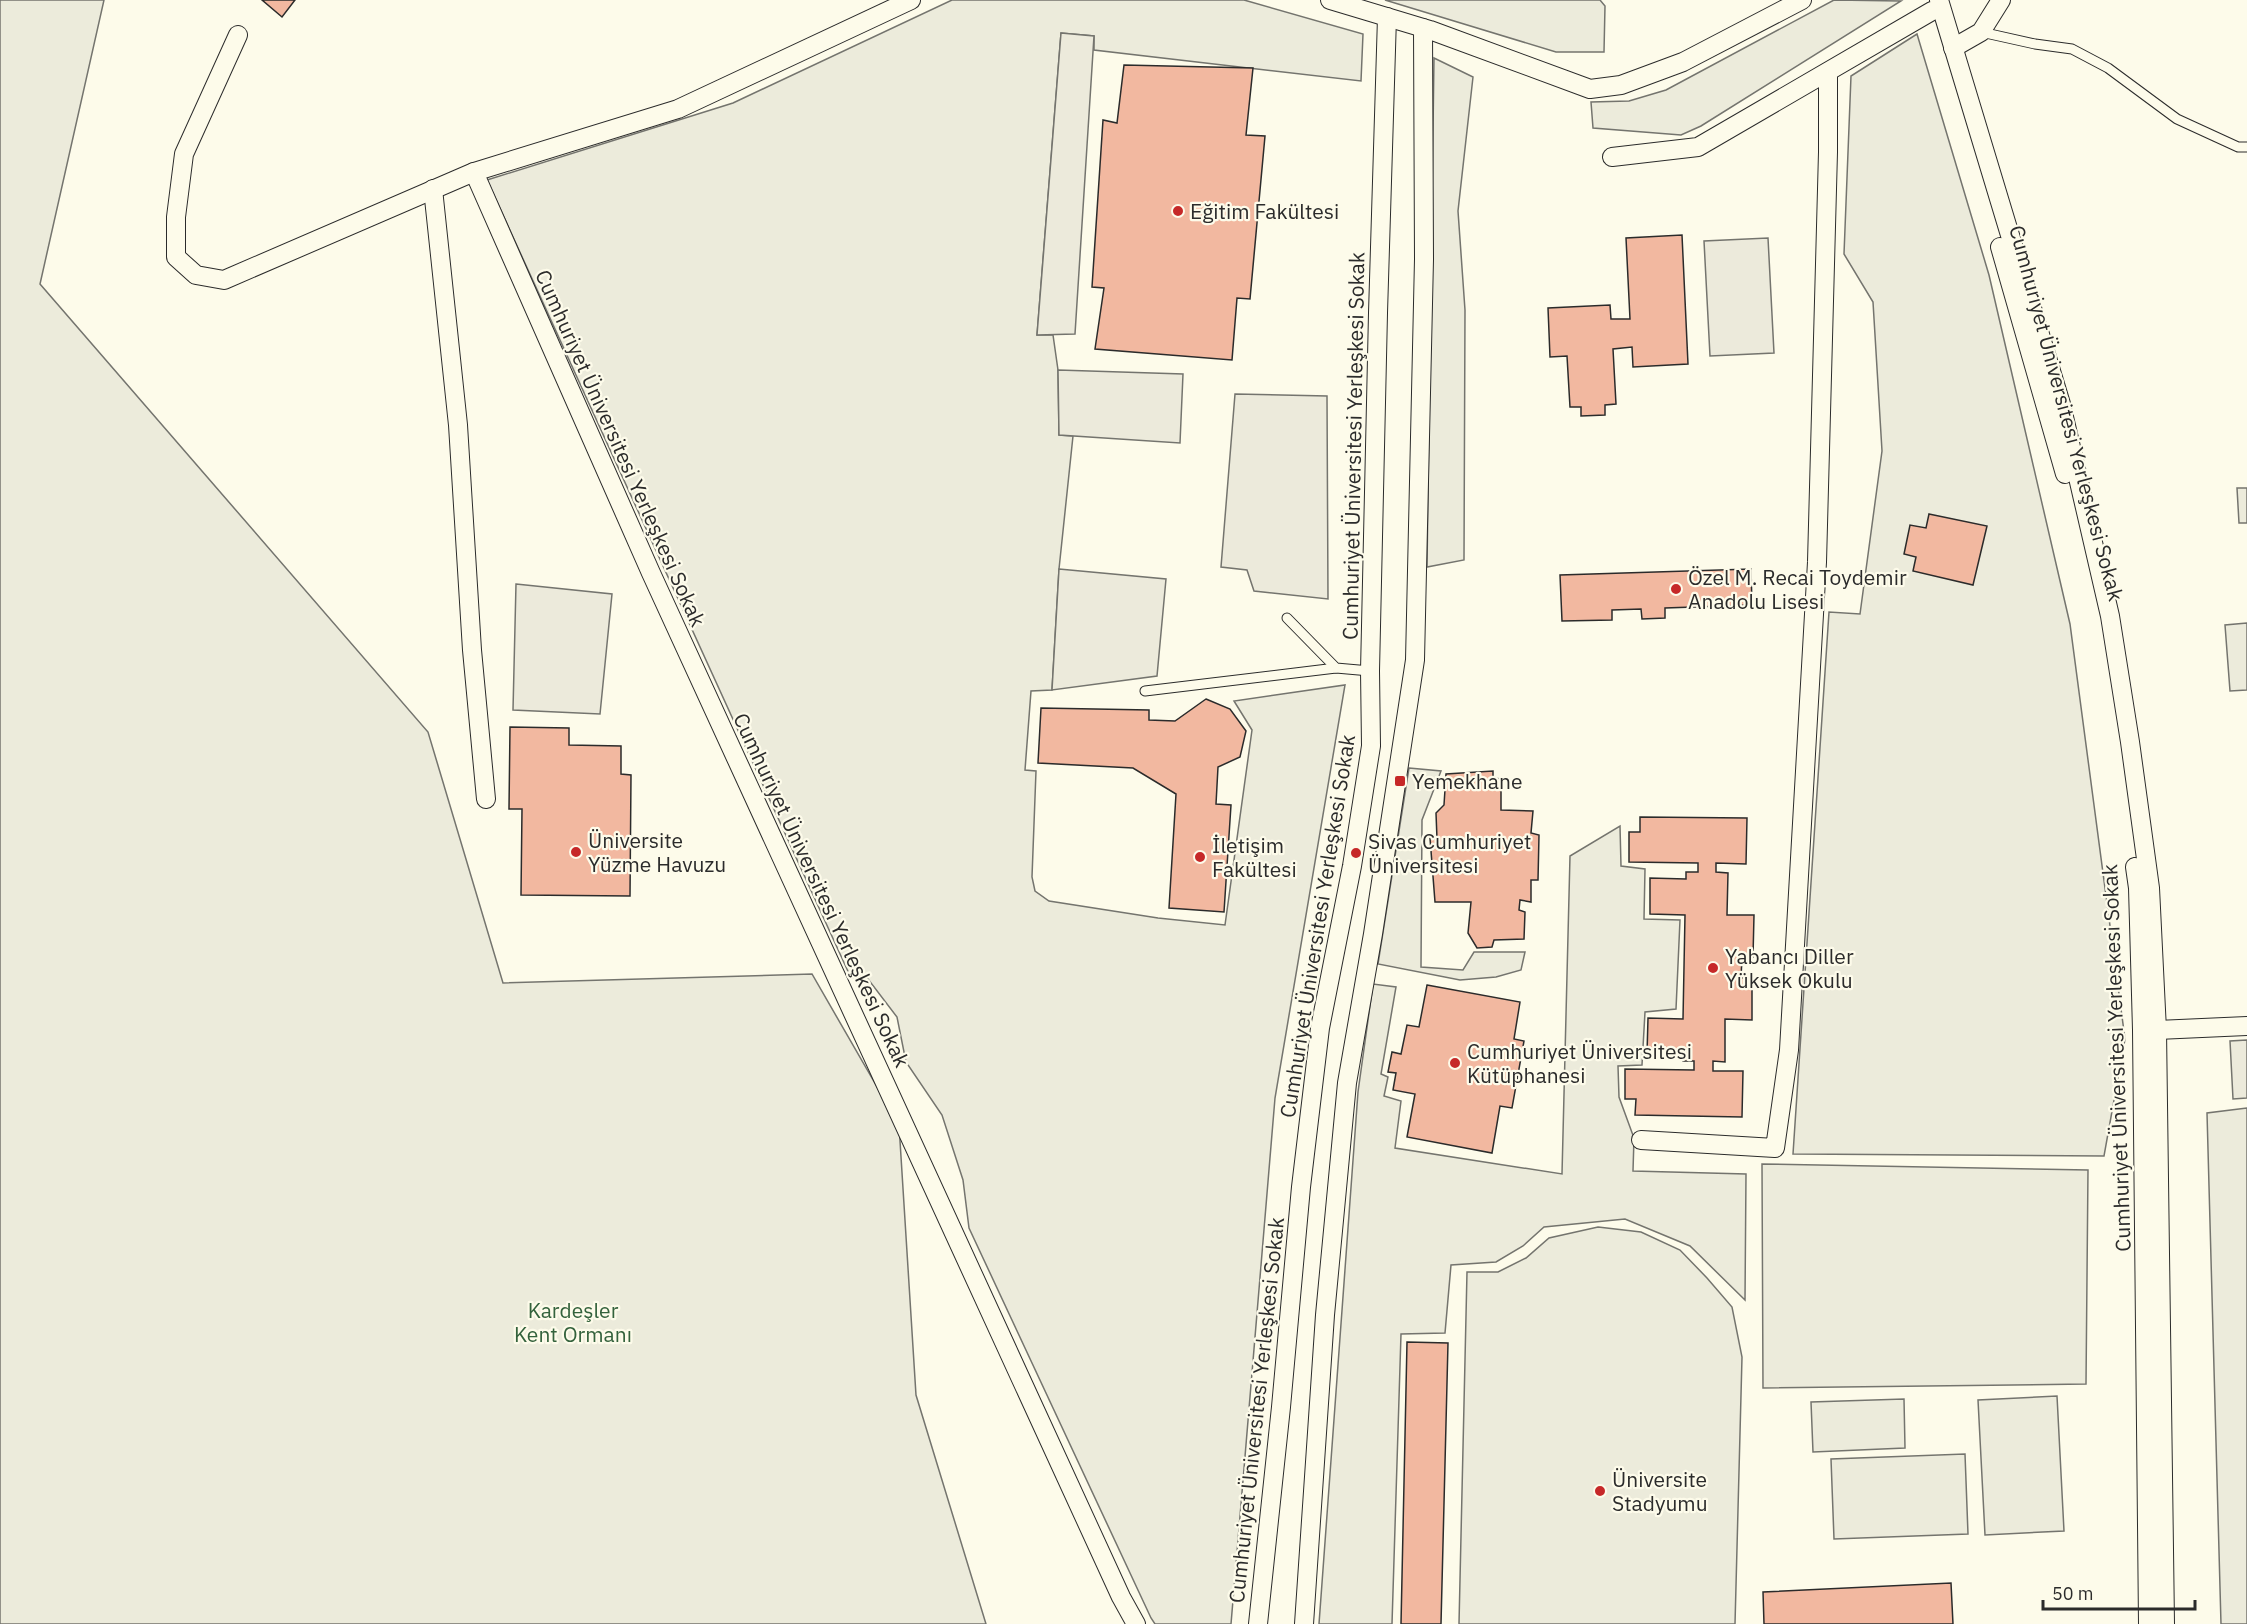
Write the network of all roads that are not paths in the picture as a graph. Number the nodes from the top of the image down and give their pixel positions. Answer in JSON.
{"nodes":[{"id":1,"x":911,"y":0,"type":"edge"},
{"id":2,"x":1330,"y":0,"type":"edge"},
{"id":3,"x":1802,"y":0,"type":"edge"},
{"id":4,"x":2001,"y":0,"type":"edge"},
{"id":5,"x":1933,"y":4,"type":"edge"},
{"id":6,"x":1387,"y":17,"type":"junction"},
{"id":7,"x":1423,"y":28,"type":"junction"},
{"id":8,"x":1981,"y":32,"type":"junction"},
{"id":9,"x":238,"y":35,"type":"dead end"},
{"id":10,"x":1953,"y":48,"type":"junction"},
{"id":11,"x":1828,"y":72,"type":"junction"},
{"id":12,"x":2247,"y":147,"type":"edge"},
{"id":13,"x":1612,"y":157,"type":"dead end"},
{"id":14,"x":474,"y":172,"type":"junction"},
{"id":15,"x":433,"y":189,"type":"junction"},
{"id":16,"x":1287,"y":618,"type":"dead end"},
{"id":17,"x":1336,"y":668,"type":"junction"},
{"id":18,"x":1370,"y":671,"type":"junction"},
{"id":19,"x":1146,"y":691,"type":"dead end"},
{"id":20,"x":486,"y":799,"type":"dead end"},
{"id":21,"x":2247,"y":1026,"type":"edge"},
{"id":22,"x":2157,"y":1030,"type":"junction"},
{"id":23,"x":1641,"y":1140,"type":"dead end"},
{"id":24,"x":1136,"y":1624,"type":"edge"},
{"id":25,"x":1258,"y":1624,"type":"edge"},
{"id":26,"x":1304,"y":1624,"type":"edge"},
{"id":27,"x":2148,"y":1624,"type":"edge"},
{"id":28,"x":2165,"y":1624,"type":"edge"}],
"edges":[{"from":1,"to":14,"type":"street"},
{"from":2,"to":6,"type":"street"},
{"from":3,"to":7,"type":"street"},
{"from":4,"to":8,"type":"street"},
{"from":5,"to":10,"type":"street","name":"Cumhuriyet Üniversitesi Yerleşkesi Sokak"},
{"from":5,"to":11,"type":"street"},
{"from":5,"to":27,"type":"street","name":"Cumhuriyet Üniversitesi Yerleşkesi Sokak"},
{"from":6,"to":7,"type":"street"},
{"from":6,"to":18,"type":"street","name":"Cumhuriyet Üniversitesi Yerleşkesi Sokak"},
{"from":7,"to":26,"type":"street"},
{"from":8,"to":10,"type":"street"},
{"from":8,"to":12,"type":"lane"},
{"from":9,"to":15,"type":"street"},
{"from":10,"to":22,"type":"street","name":"Cumhuriyet Üniversitesi Yerleşkesi Sokak"},
{"from":11,"to":13,"type":"street"},
{"from":11,"to":23,"type":"street"},
{"from":14,"to":15,"type":"street"},
{"from":14,"to":24,"type":"street","name":"Cumhuriyet Üniversitesi Yerleşkesi Sokak"},
{"from":15,"to":20,"type":"street"},
{"from":16,"to":17,"type":"lane"},
{"from":17,"to":18,"type":"lane"},
{"from":17,"to":19,"type":"lane"},
{"from":18,"to":25,"type":"street","name":"Cumhuriyet Üniversitesi Yerleşkesi Sokak"},
{"from":21,"to":22,"type":"street"},
{"from":22,"to":28,"type":"street","name":"Cumhuriyet Üniversitesi Yerleşkesi Sokak"}]}
